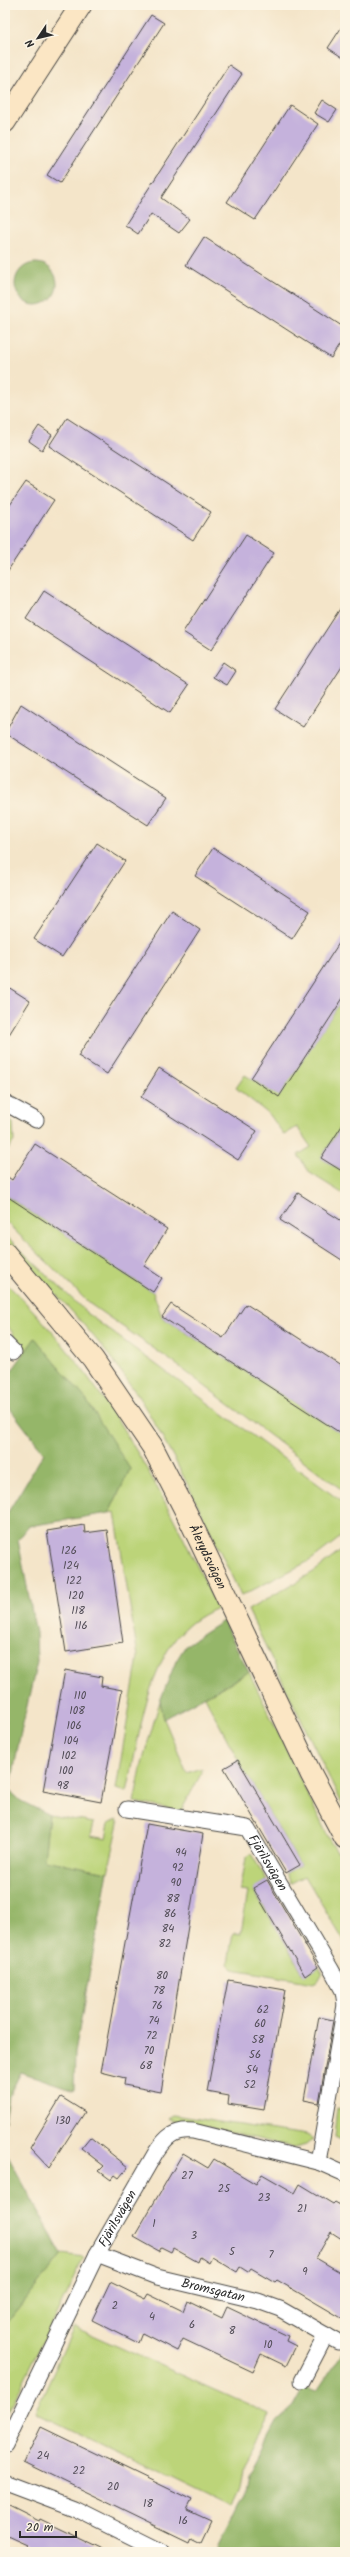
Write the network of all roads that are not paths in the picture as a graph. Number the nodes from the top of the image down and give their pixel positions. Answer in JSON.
{"nodes":[{"id":1,"x":81,"y":5,"type":"edge"},
{"id":2,"x":5,"y":122,"type":"edge"},
{"id":3,"x":5,"y":1103,"type":"edge"},
{"id":4,"x":36,"y":1120,"type":"dead end"},
{"id":5,"x":5,"y":1252,"type":"edge"},
{"id":6,"x":5,"y":1270,"type":"edge"},
{"id":7,"x":39,"y":1295,"type":"junction"},
{"id":8,"x":127,"y":1809,"type":"dead end"},
{"id":9,"x":345,"y":1838,"type":"edge"},
{"id":10,"x":345,"y":2005,"type":"edge"},
{"id":11,"x":318,"y":2162,"type":"junction"},
{"id":12,"x":345,"y":2174,"type":"edge"},
{"id":13,"x":97,"y":2254,"type":"junction"},
{"id":14,"x":302,"y":2381,"type":"dead end"},
{"id":15,"x":5,"y":2445,"type":"edge"},
{"id":16,"x":5,"y":2482,"type":"edge"},
{"id":17,"x":162,"y":2552,"type":"edge"}],
"edges":[{"from":1,"to":2,"type":"main road"},
{"from":3,"to":4,"type":"street"},
{"from":5,"to":7,"type":"main road","name":"Ålerydsvägen"},
{"from":6,"to":7,"type":"main road","name":"Ålerydsvägen"},
{"from":7,"to":9,"type":"main road","name":"Ålerydsvägen"},
{"from":8,"to":10,"type":"street","name":"Fjärilsvägen"},
{"from":10,"to":11,"type":"street","name":"Fjärilsvägen"},
{"from":11,"to":12,"type":"street","name":"Fjärilsvägen"},
{"from":11,"to":13,"type":"street","name":"Fjärilsvägen"},
{"from":13,"to":14,"type":"street","name":"Bromsgatan"},
{"from":13,"to":15,"type":"street","name":"Fjärilsvägen"},
{"from":16,"to":17,"type":"street"}]}
